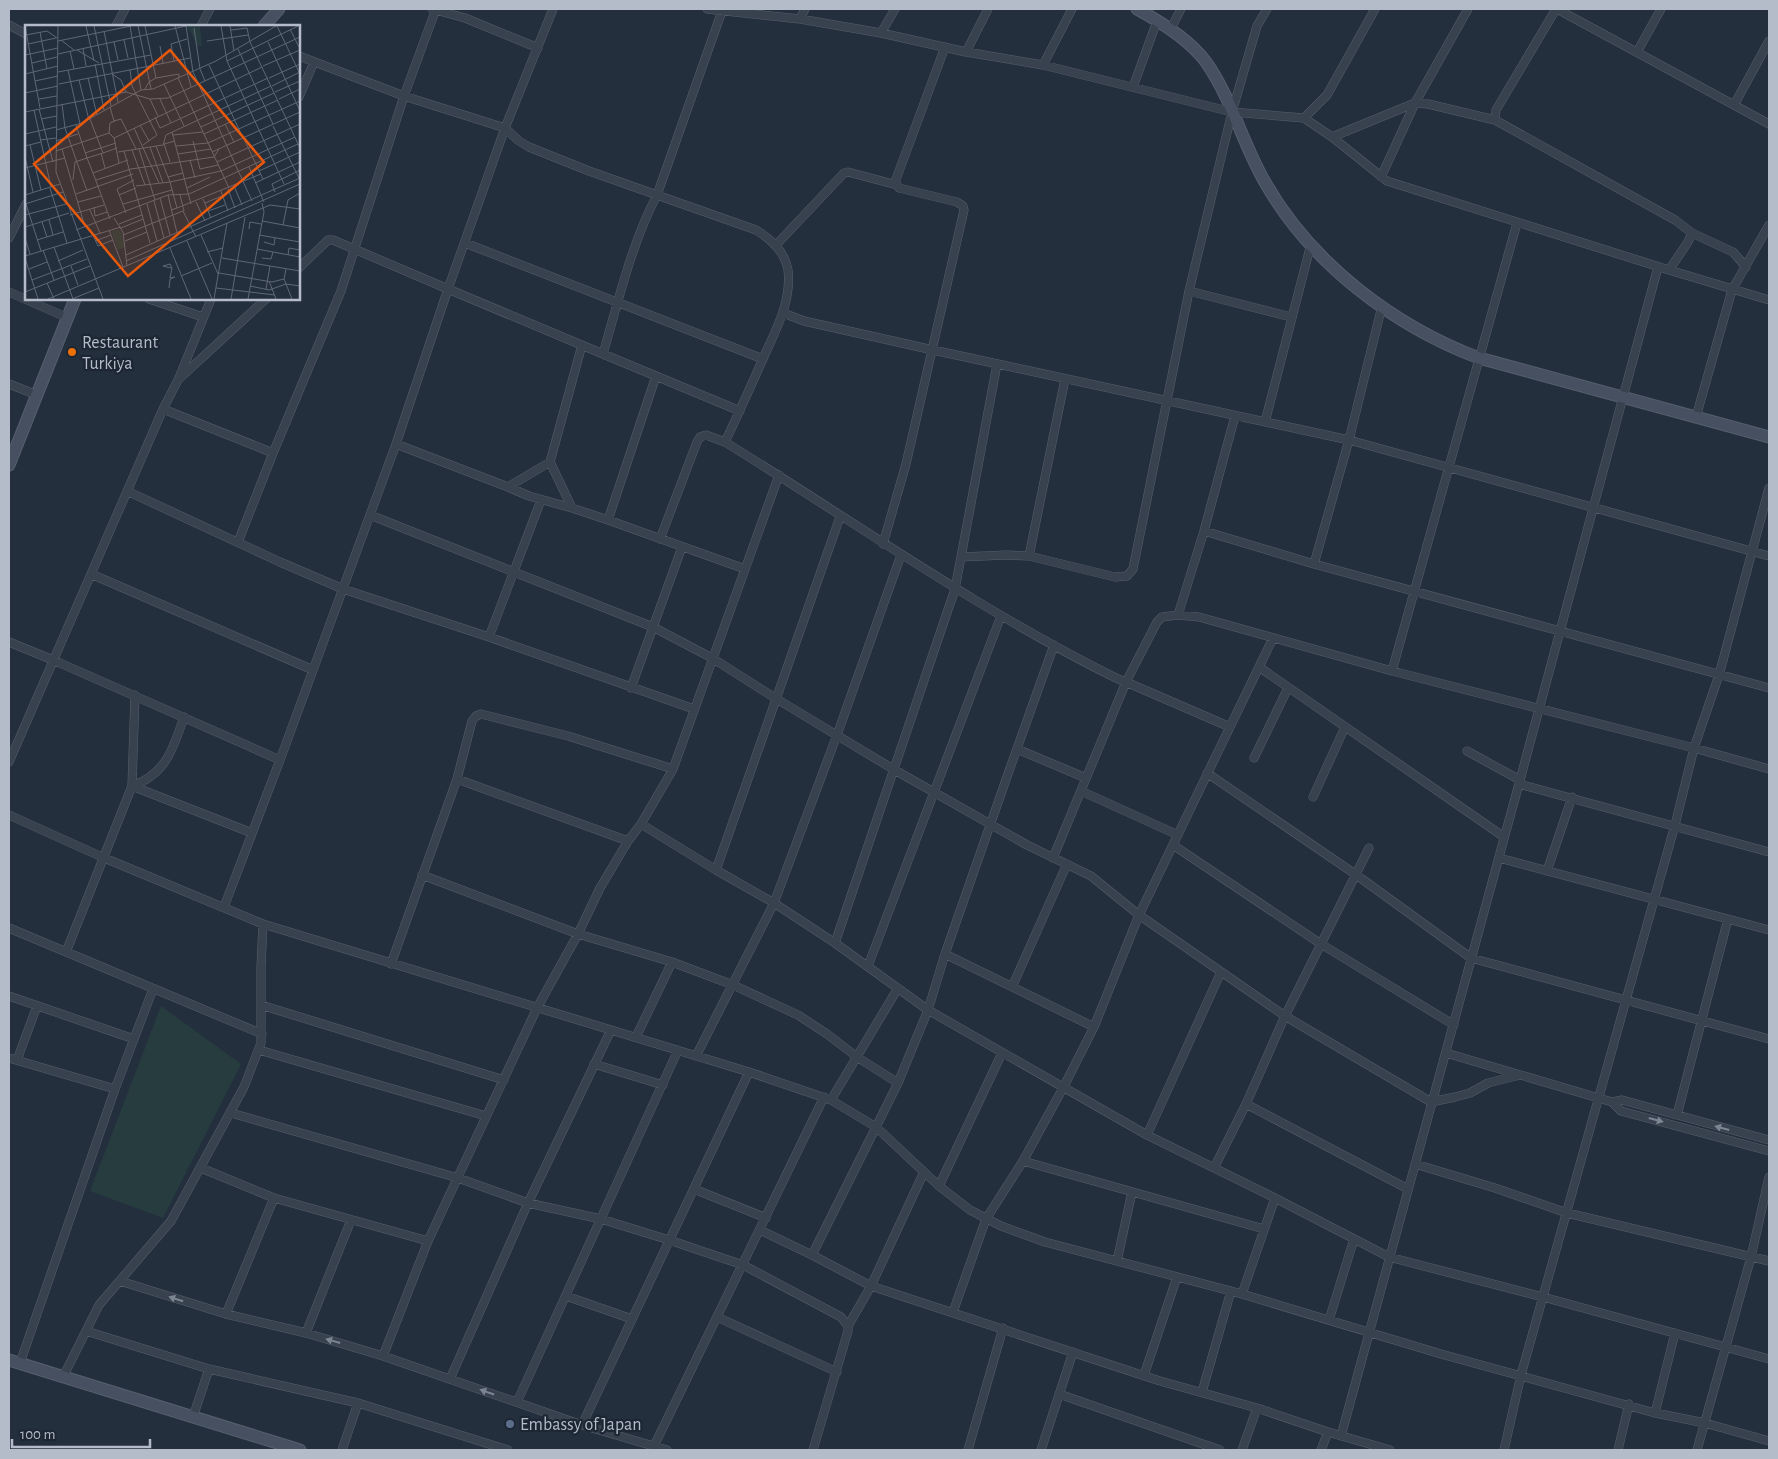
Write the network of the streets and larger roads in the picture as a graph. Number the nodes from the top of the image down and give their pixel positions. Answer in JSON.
{"nodes":[{"id":1,"x":125,"y":9,"type":"edge"},
{"id":2,"x":210,"y":9,"type":"edge"},
{"id":3,"x":279,"y":9,"type":"edge"},
{"id":4,"x":434,"y":9,"type":"edge"},
{"id":5,"x":553,"y":9,"type":"edge"},
{"id":6,"x":707,"y":9,"type":"edge"},
{"id":7,"x":805,"y":9,"type":"edge"},
{"id":8,"x":895,"y":9,"type":"edge"},
{"id":9,"x":988,"y":9,"type":"edge"},
{"id":10,"x":1072,"y":9,"type":"edge"},
{"id":11,"x":1137,"y":9,"type":"edge"},
{"id":12,"x":1181,"y":9,"type":"edge"},
{"id":13,"x":1267,"y":9,"type":"edge"},
{"id":14,"x":1375,"y":9,"type":"edge"},
{"id":15,"x":1468,"y":9,"type":"edge"},
{"id":16,"x":1557,"y":9,"type":"edge"},
{"id":17,"x":1661,"y":9,"type":"edge"},
{"id":18,"x":722,"y":10,"type":"junction"},
{"id":19,"x":800,"y":19,"type":"junction"},
{"id":20,"x":1157,"y":21,"type":"junction"},
{"id":21,"x":9,"y":25,"type":"edge"},
{"id":22,"x":117,"y":25,"type":"edge"},
{"id":23,"x":202,"y":25,"type":"edge"},
{"id":24,"x":265,"y":25,"type":"edge"},
{"id":25,"x":1170,"y":30,"type":"junction"},
{"id":26,"x":25,"y":33,"type":"edge"},
{"id":27,"x":881,"y":33,"type":"junction"},
{"id":28,"x":1769,"y":40,"type":"edge"},
{"id":29,"x":945,"y":47,"type":"junction"},
{"id":30,"x":538,"y":48,"type":"junction"},
{"id":31,"x":966,"y":52,"type":"junction"},
{"id":32,"x":1637,"y":52,"type":"junction"},
{"id":33,"x":300,"y":56,"type":"edge"},
{"id":34,"x":314,"y":62,"type":"junction"},
{"id":35,"x":1043,"y":65,"type":"junction"},
{"id":36,"x":1133,"y":87,"type":"junction"},
{"id":37,"x":300,"y":96,"type":"edge"},
{"id":38,"x":404,"y":96,"type":"junction"},
{"id":39,"x":1415,"y":103,"type":"junction"},
{"id":40,"x":1734,"y":105,"type":"junction"},
{"id":41,"x":1232,"y":112,"type":"junction"},
{"id":42,"x":1304,"y":118,"type":"junction"},
{"id":43,"x":1495,"y":120,"type":"junction"},
{"id":44,"x":1769,"y":124,"type":"edge"},
{"id":45,"x":505,"y":128,"type":"junction"},
{"id":46,"x":1332,"y":137,"type":"junction"},
{"id":47,"x":1381,"y":177,"type":"junction"},
{"id":48,"x":897,"y":185,"type":"junction"},
{"id":49,"x":657,"y":195,"type":"junction"},
{"id":50,"x":25,"y":206,"type":"edge"},
{"id":51,"x":1517,"y":223,"type":"junction"},
{"id":52,"x":1769,"y":226,"type":"edge"},
{"id":53,"x":1692,"y":233,"type":"junction"},
{"id":54,"x":9,"y":238,"type":"edge"},
{"id":55,"x":465,"y":243,"type":"junction"},
{"id":56,"x":1311,"y":244,"type":"junction"},
{"id":57,"x":776,"y":245,"type":"junction"},
{"id":58,"x":354,"y":249,"type":"junction"},
{"id":59,"x":300,"y":267,"type":"edge"},
{"id":60,"x":1658,"y":267,"type":"junction"},
{"id":61,"x":1746,"y":267,"type":"junction"},
{"id":62,"x":1669,"y":270,"type":"junction"},
{"id":63,"x":448,"y":289,"type":"junction"},
{"id":64,"x":1732,"y":290,"type":"junction"},
{"id":65,"x":9,"y":292,"type":"edge"},
{"id":66,"x":1189,"y":292,"type":"junction"},
{"id":67,"x":25,"y":299,"type":"edge"},
{"id":68,"x":27,"y":300,"type":"edge"},
{"id":69,"x":75,"y":300,"type":"edge"},
{"id":70,"x":152,"y":300,"type":"edge"},
{"id":71,"x":211,"y":300,"type":"edge"},
{"id":72,"x":265,"y":300,"type":"edge"},
{"id":73,"x":1769,"y":300,"type":"edge"},
{"id":74,"x":618,"y":303,"type":"junction"},
{"id":75,"x":1382,"y":306,"type":"junction"},
{"id":76,"x":783,"y":313,"type":"junction"},
{"id":77,"x":203,"y":317,"type":"junction"},
{"id":78,"x":68,"y":318,"type":"junction"},
{"id":79,"x":1291,"y":318,"type":"junction"},
{"id":80,"x":582,"y":345,"type":"junction"},
{"id":81,"x":933,"y":350,"type":"junction"},
{"id":82,"x":603,"y":354,"type":"junction"},
{"id":83,"x":1479,"y":358,"type":"junction"},
{"id":84,"x":763,"y":359,"type":"junction"},
{"id":85,"x":997,"y":364,"type":"junction"},
{"id":86,"x":656,"y":376,"type":"junction"},
{"id":87,"x":179,"y":378,"type":"junction"},
{"id":88,"x":1065,"y":378,"type":"junction"},
{"id":89,"x":9,"y":384,"type":"edge"},
{"id":90,"x":37,"y":395,"type":"junction"},
{"id":91,"x":1624,"y":398,"type":"junction"},
{"id":92,"x":1166,"y":400,"type":"junction"},
{"id":93,"x":163,"y":409,"type":"junction"},
{"id":94,"x":740,"y":411,"type":"junction"},
{"id":95,"x":1235,"y":416,"type":"junction"},
{"id":96,"x":1696,"y":417,"type":"junction"},
{"id":97,"x":1265,"y":422,"type":"junction"},
{"id":98,"x":1769,"y":437,"type":"edge"},
{"id":99,"x":1349,"y":440,"type":"junction"},
{"id":100,"x":724,"y":442,"type":"junction"},
{"id":101,"x":396,"y":444,"type":"junction"},
{"id":102,"x":273,"y":453,"type":"junction"},
{"id":103,"x":550,"y":462,"type":"junction"},
{"id":104,"x":9,"y":466,"type":"edge"},
{"id":105,"x":1449,"y":468,"type":"junction"},
{"id":106,"x":779,"y":475,"type":"junction"},
{"id":107,"x":508,"y":487,"type":"junction"},
{"id":108,"x":1769,"y":488,"type":"edge"},
{"id":109,"x":127,"y":492,"type":"junction"},
{"id":110,"x":541,"y":500,"type":"junction"},
{"id":111,"x":572,"y":508,"type":"junction"},
{"id":112,"x":1594,"y":509,"type":"junction"},
{"id":113,"x":370,"y":515,"type":"junction"},
{"id":114,"x":840,"y":517,"type":"junction"},
{"id":115,"x":608,"y":520,"type":"junction"},
{"id":116,"x":1204,"y":531,"type":"junction"},
{"id":117,"x":660,"y":539,"type":"junction"},
{"id":118,"x":238,"y":542,"type":"junction"},
{"id":119,"x":883,"y":544,"type":"junction"},
{"id":120,"x":682,"y":547,"type":"junction"},
{"id":121,"x":1752,"y":552,"type":"junction"},
{"id":122,"x":901,"y":555,"type":"junction"},
{"id":123,"x":1029,"y":556,"type":"junction"},
{"id":124,"x":1769,"y":556,"type":"edge"},
{"id":125,"x":960,"y":557,"type":"junction"},
{"id":126,"x":1314,"y":564,"type":"junction"},
{"id":127,"x":745,"y":569,"type":"junction"},
{"id":128,"x":514,"y":572,"type":"junction"},
{"id":129,"x":91,"y":574,"type":"junction"},
{"id":130,"x":343,"y":589,"type":"junction"},
{"id":131,"x":955,"y":589,"type":"junction"},
{"id":132,"x":1415,"y":592,"type":"junction"},
{"id":133,"x":1178,"y":615,"type":"junction"},
{"id":134,"x":1000,"y":616,"type":"junction"},
{"id":135,"x":653,"y":627,"type":"junction"},
{"id":136,"x":1560,"y":631,"type":"junction"},
{"id":137,"x":489,"y":637,"type":"junction"},
{"id":138,"x":1273,"y":638,"type":"junction"},
{"id":139,"x":9,"y":642,"type":"edge"},
{"id":140,"x":1054,"y":646,"type":"junction"},
{"id":141,"x":712,"y":658,"type":"junction"},
{"id":142,"x":53,"y":660,"type":"junction"},
{"id":143,"x":1259,"y":667,"type":"junction"},
{"id":144,"x":313,"y":670,"type":"junction"},
{"id":145,"x":1392,"y":671,"type":"junction"},
{"id":146,"x":1719,"y":674,"type":"junction"},
{"id":147,"x":1126,"y":682,"type":"junction"},
{"id":148,"x":631,"y":688,"type":"junction"},
{"id":149,"x":1288,"y":688,"type":"junction"},
{"id":150,"x":1769,"y":688,"type":"edge"},
{"id":151,"x":135,"y":696,"type":"junction"},
{"id":152,"x":775,"y":698,"type":"junction"},
{"id":153,"x":694,"y":709,"type":"junction"},
{"id":154,"x":1539,"y":709,"type":"junction"},
{"id":155,"x":184,"y":717,"type":"junction"},
{"id":156,"x":1230,"y":727,"type":"junction"},
{"id":157,"x":1345,"y":727,"type":"junction"},
{"id":158,"x":837,"y":735,"type":"junction"},
{"id":159,"x":1694,"y":748,"type":"junction"},
{"id":160,"x":1017,"y":749,"type":"junction"},
{"id":161,"x":1467,"y":751,"type":"dead end"},
{"id":162,"x":1254,"y":758,"type":"dead end"},
{"id":163,"x":280,"y":760,"type":"junction"},
{"id":164,"x":9,"y":762,"type":"edge"},
{"id":165,"x":673,"y":769,"type":"junction"},
{"id":166,"x":893,"y":769,"type":"junction"},
{"id":167,"x":1769,"y":769,"type":"edge"},
{"id":168,"x":1208,"y":773,"type":"junction"},
{"id":169,"x":1086,"y":778,"type":"junction"},
{"id":170,"x":457,"y":779,"type":"junction"},
{"id":171,"x":1519,"y":782,"type":"junction"},
{"id":172,"x":132,"y":786,"type":"junction"},
{"id":173,"x":1080,"y":791,"type":"junction"},
{"id":174,"x":934,"y":792,"type":"junction"},
{"id":175,"x":1313,"y":797,"type":"dead end"},
{"id":176,"x":1572,"y":797,"type":"junction"},
{"id":177,"x":9,"y":815,"type":"edge"},
{"id":178,"x":641,"y":824,"type":"junction"},
{"id":179,"x":991,"y":824,"type":"junction"},
{"id":180,"x":1675,"y":825,"type":"junction"},
{"id":181,"x":252,"y":833,"type":"junction"},
{"id":182,"x":1178,"y":835,"type":"junction"},
{"id":183,"x":1504,"y":838,"type":"junction"},
{"id":184,"x":628,"y":841,"type":"junction"},
{"id":185,"x":1173,"y":845,"type":"junction"},
{"id":186,"x":1369,"y":848,"type":"dead end"},
{"id":187,"x":1769,"y":852,"type":"edge"},
{"id":188,"x":102,"y":857,"type":"junction"},
{"id":189,"x":1053,"y":858,"type":"junction"},
{"id":190,"x":1499,"y":858,"type":"junction"},
{"id":191,"x":1067,"y":864,"type":"junction"},
{"id":192,"x":716,"y":870,"type":"junction"},
{"id":193,"x":1547,"y":871,"type":"junction"},
{"id":194,"x":1356,"y":874,"type":"junction"},
{"id":195,"x":422,"y":875,"type":"junction"},
{"id":196,"x":1654,"y":900,"type":"junction"},
{"id":197,"x":774,"y":903,"type":"junction"},
{"id":198,"x":224,"y":907,"type":"junction"},
{"id":199,"x":1139,"y":915,"type":"junction"},
{"id":200,"x":1728,"y":919,"type":"junction"},
{"id":201,"x":263,"y":924,"type":"junction"},
{"id":202,"x":9,"y":928,"type":"edge"},
{"id":203,"x":1769,"y":930,"type":"edge"},
{"id":204,"x":578,"y":934,"type":"junction"},
{"id":205,"x":835,"y":943,"type":"junction"},
{"id":206,"x":1322,"y":944,"type":"junction"},
{"id":207,"x":66,"y":952,"type":"junction"},
{"id":208,"x":945,"y":954,"type":"junction"},
{"id":209,"x":1472,"y":958,"type":"junction"},
{"id":210,"x":672,"y":962,"type":"junction"},
{"id":211,"x":391,"y":964,"type":"junction"},
{"id":212,"x":868,"y":966,"type":"junction"},
{"id":213,"x":1221,"y":972,"type":"junction"},
{"id":214,"x":732,"y":984,"type":"junction"},
{"id":215,"x":1012,"y":987,"type":"junction"},
{"id":216,"x":898,"y":988,"type":"junction"},
{"id":217,"x":153,"y":989,"type":"junction"},
{"id":218,"x":9,"y":996,"type":"edge"},
{"id":219,"x":1625,"y":1000,"type":"junction"},
{"id":220,"x":261,"y":1004,"type":"junction"},
{"id":221,"x":37,"y":1006,"type":"junction"},
{"id":222,"x":538,"y":1008,"type":"junction"},
{"id":223,"x":928,"y":1010,"type":"junction"},
{"id":224,"x":1285,"y":1016,"type":"junction"},
{"id":225,"x":1701,"y":1020,"type":"junction"},
{"id":226,"x":1454,"y":1025,"type":"junction"},
{"id":227,"x":1094,"y":1027,"type":"junction"},
{"id":228,"x":611,"y":1030,"type":"junction"},
{"id":229,"x":262,"y":1034,"type":"junction"},
{"id":230,"x":636,"y":1037,"type":"junction"},
{"id":231,"x":134,"y":1039,"type":"junction"},
{"id":232,"x":1769,"y":1039,"type":"edge"},
{"id":233,"x":259,"y":1050,"type":"junction"},
{"id":234,"x":678,"y":1050,"type":"junction"},
{"id":235,"x":1002,"y":1053,"type":"junction"},
{"id":236,"x":1446,"y":1053,"type":"junction"},
{"id":237,"x":696,"y":1056,"type":"junction"},
{"id":238,"x":857,"y":1057,"type":"junction"},
{"id":239,"x":9,"y":1058,"type":"edge"},
{"id":240,"x":17,"y":1060,"type":"junction"},
{"id":241,"x":594,"y":1064,"type":"junction"},
{"id":242,"x":750,"y":1072,"type":"junction"},
{"id":243,"x":1520,"y":1075,"type":"junction"},
{"id":244,"x":504,"y":1080,"type":"junction"},
{"id":245,"x":898,"y":1083,"type":"junction"},
{"id":246,"x":662,"y":1085,"type":"junction"},
{"id":247,"x":1063,"y":1088,"type":"junction"},
{"id":248,"x":115,"y":1090,"type":"junction"},
{"id":249,"x":827,"y":1098,"type":"junction"},
{"id":250,"x":1598,"y":1098,"type":"junction"},
{"id":251,"x":1431,"y":1102,"type":"junction"},
{"id":252,"x":1612,"y":1102,"type":"junction"},
{"id":253,"x":1246,"y":1104,"type":"junction"},
{"id":254,"x":231,"y":1113,"type":"junction"},
{"id":255,"x":1677,"y":1115,"type":"junction"},
{"id":256,"x":486,"y":1116,"type":"junction"},
{"id":257,"x":876,"y":1126,"type":"junction"},
{"id":258,"x":1147,"y":1135,"type":"junction"},
{"id":259,"x":1769,"y":1140,"type":"edge"},
{"id":260,"x":1769,"y":1151,"type":"edge"},
{"id":261,"x":1023,"y":1161,"type":"junction"},
{"id":262,"x":1415,"y":1164,"type":"junction"},
{"id":263,"x":201,"y":1168,"type":"junction"},
{"id":264,"x":1214,"y":1168,"type":"junction"},
{"id":265,"x":924,"y":1172,"type":"junction"},
{"id":266,"x":1769,"y":1177,"type":"edge"},
{"id":267,"x":458,"y":1178,"type":"junction"},
{"id":268,"x":939,"y":1186,"type":"junction"},
{"id":269,"x":694,"y":1189,"type":"junction"},
{"id":270,"x":1408,"y":1189,"type":"junction"},
{"id":271,"x":1132,"y":1192,"type":"junction"},
{"id":272,"x":274,"y":1198,"type":"junction"},
{"id":273,"x":1275,"y":1198,"type":"junction"},
{"id":274,"x":528,"y":1203,"type":"junction"},
{"id":275,"x":1567,"y":1213,"type":"junction"},
{"id":276,"x":766,"y":1218,"type":"junction"},
{"id":277,"x":601,"y":1219,"type":"junction"},
{"id":278,"x":986,"y":1219,"type":"junction"},
{"id":279,"x":352,"y":1220,"type":"junction"},
{"id":280,"x":1264,"y":1229,"type":"junction"},
{"id":281,"x":760,"y":1230,"type":"junction"},
{"id":282,"x":1354,"y":1239,"type":"junction"},
{"id":283,"x":670,"y":1240,"type":"junction"},
{"id":284,"x":428,"y":1242,"type":"junction"},
{"id":285,"x":812,"y":1255,"type":"junction"},
{"id":286,"x":1389,"y":1257,"type":"junction"},
{"id":287,"x":1750,"y":1257,"type":"junction"},
{"id":288,"x":1117,"y":1261,"type":"junction"},
{"id":289,"x":1769,"y":1261,"type":"edge"},
{"id":290,"x":743,"y":1265,"type":"junction"},
{"id":291,"x":1177,"y":1277,"type":"junction"},
{"id":292,"x":120,"y":1282,"type":"junction"},
{"id":293,"x":871,"y":1286,"type":"junction"},
{"id":294,"x":1231,"y":1291,"type":"junction"},
{"id":295,"x":1242,"y":1294,"type":"junction"},
{"id":296,"x":566,"y":1296,"type":"junction"},
{"id":297,"x":1543,"y":1297,"type":"junction"},
{"id":298,"x":953,"y":1312,"type":"junction"},
{"id":299,"x":226,"y":1314,"type":"junction"},
{"id":300,"x":718,"y":1317,"type":"junction"},
{"id":301,"x":632,"y":1318,"type":"junction"},
{"id":302,"x":1329,"y":1320,"type":"junction"},
{"id":303,"x":848,"y":1326,"type":"junction"},
{"id":304,"x":1003,"y":1328,"type":"junction"},
{"id":305,"x":86,"y":1331,"type":"junction"},
{"id":306,"x":1369,"y":1332,"type":"junction"},
{"id":307,"x":306,"y":1333,"type":"junction"},
{"id":308,"x":1675,"y":1333,"type":"junction"},
{"id":309,"x":1725,"y":1347,"type":"junction"},
{"id":310,"x":1073,"y":1352,"type":"junction"},
{"id":311,"x":383,"y":1356,"type":"junction"},
{"id":312,"x":1769,"y":1359,"type":"edge"},
{"id":313,"x":14,"y":1362,"type":"edge"},
{"id":314,"x":209,"y":1369,"type":"junction"},
{"id":315,"x":836,"y":1372,"type":"junction"},
{"id":316,"x":1144,"y":1375,"type":"junction"},
{"id":317,"x":1521,"y":1375,"type":"junction"},
{"id":318,"x":63,"y":1377,"type":"junction"},
{"id":319,"x":450,"y":1379,"type":"junction"},
{"id":320,"x":1202,"y":1392,"type":"junction"},
{"id":321,"x":1059,"y":1394,"type":"junction"},
{"id":322,"x":517,"y":1402,"type":"junction"},
{"id":323,"x":358,"y":1403,"type":"junction"},
{"id":324,"x":1629,"y":1404,"type":"junction"},
{"id":325,"x":1257,"y":1408,"type":"junction"},
{"id":326,"x":1655,"y":1413,"type":"junction"},
{"id":327,"x":193,"y":1417,"type":"junction"},
{"id":328,"x":1705,"y":1423,"type":"junction"},
{"id":329,"x":582,"y":1425,"type":"junction"},
{"id":330,"x":1328,"y":1432,"type":"junction"},
{"id":331,"x":1340,"y":1436,"type":"junction"},
{"id":332,"x":1769,"y":1441,"type":"edge"},
{"id":333,"x":654,"y":1446,"type":"junction"},
{"id":334,"x":300,"y":1450,"type":"edge"},
{"id":335,"x":342,"y":1450,"type":"edge"},
{"id":336,"x":503,"y":1450,"type":"edge"},
{"id":337,"x":666,"y":1450,"type":"edge"},
{"id":338,"x":813,"y":1450,"type":"edge"},
{"id":339,"x":968,"y":1450,"type":"edge"},
{"id":340,"x":1041,"y":1450,"type":"edge"},
{"id":341,"x":1220,"y":1450,"type":"edge"},
{"id":342,"x":1242,"y":1450,"type":"edge"},
{"id":343,"x":1321,"y":1450,"type":"edge"},
{"id":344,"x":1390,"y":1450,"type":"edge"},
{"id":345,"x":1504,"y":1450,"type":"edge"},
{"id":346,"x":1618,"y":1450,"type":"edge"},
{"id":347,"x":1698,"y":1450,"type":"edge"}],
"edges":[{"from":1,"to":22,"type":"street"},
{"from":2,"to":23,"type":"street"},
{"from":3,"to":24,"type":"street"},
{"from":4,"to":30,"type":"street"},
{"from":4,"to":38,"type":"street"},
{"from":5,"to":30,"type":"street"},
{"from":6,"to":18,"type":"street"},
{"from":7,"to":19,"type":"street"},
{"from":8,"to":27,"type":"street"},
{"from":9,"to":31,"type":"street"},
{"from":10,"to":35,"type":"street"},
{"from":11,"to":20,"type":"street"},
{"from":12,"to":25,"type":"street"},
{"from":13,"to":41,"type":"street"},
{"from":14,"to":42,"type":"street"},
{"from":15,"to":39,"type":"street"},
{"from":16,"to":32,"type":"street"},
{"from":16,"to":43,"type":"street"},
{"from":17,"to":32,"type":"street"},
{"from":18,"to":19,"type":"street"},
{"from":18,"to":49,"type":"street"},
{"from":19,"to":27,"type":"street"},
{"from":20,"to":25,"type":"street"},
{"from":20,"to":36,"type":"street"},
{"from":21,"to":26,"type":"street"},
{"from":25,"to":41,"type":"street"},
{"from":27,"to":29,"type":"street"},
{"from":28,"to":40,"type":"street"},
{"from":29,"to":31,"type":"street"},
{"from":29,"to":48,"type":"street"},
{"from":30,"to":45,"type":"street"},
{"from":31,"to":35,"type":"street"},
{"from":32,"to":40,"type":"street"},
{"from":33,"to":34,"type":"street"},
{"from":34,"to":37,"type":"street"},
{"from":34,"to":38,"type":"street"},
{"from":35,"to":36,"type":"street"},
{"from":36,"to":41,"type":"street"},
{"from":38,"to":45,"type":"street"},
{"from":38,"to":58,"type":"street"},
{"from":39,"to":43,"type":"street"},
{"from":39,"to":46,"type":"street"},
{"from":39,"to":47,"type":"street"},
{"from":40,"to":44,"type":"street"},
{"from":41,"to":42,"type":"street"},
{"from":41,"to":56,"type":"street"},
{"from":41,"to":66,"type":"street"},
{"from":42,"to":46,"type":"street"},
{"from":43,"to":53,"type":"street"},
{"from":45,"to":49,"type":"street"},
{"from":45,"to":55,"type":"street"},
{"from":46,"to":47,"type":"street"},
{"from":47,"to":51,"type":"street"},
{"from":48,"to":57,"type":"street"},
{"from":48,"to":81,"type":"street"},
{"from":49,"to":57,"type":"street"},
{"from":49,"to":74,"type":"street"},
{"from":50,"to":54,"type":"street"},
{"from":51,"to":60,"type":"street"},
{"from":51,"to":83,"type":"street"},
{"from":52,"to":61,"type":"street"},
{"from":53,"to":61,"type":"street"},
{"from":53,"to":62,"type":"street"},
{"from":55,"to":63,"type":"street"},
{"from":55,"to":74,"type":"street"},
{"from":56,"to":75,"type":"street"},
{"from":56,"to":79,"type":"street"},
{"from":57,"to":76,"type":"street"},
{"from":58,"to":59,"type":"street"},
{"from":58,"to":63,"type":"street"},
{"from":58,"to":102,"type":"street"},
{"from":60,"to":62,"type":"street"},
{"from":60,"to":91,"type":"street"},
{"from":61,"to":64,"type":"street"},
{"from":62,"to":64,"type":"street"},
{"from":63,"to":80,"type":"street"},
{"from":63,"to":101,"type":"street"},
{"from":64,"to":73,"type":"street"},
{"from":64,"to":96,"type":"street"},
{"from":65,"to":67,"type":"street"},
{"from":66,"to":79,"type":"street"},
{"from":66,"to":92,"type":"street"},
{"from":68,"to":78,"type":"street"},
{"from":69,"to":78,"type":"street"},
{"from":70,"to":77,"type":"street"},
{"from":71,"to":77,"type":"street"},
{"from":72,"to":87,"type":"street"},
{"from":74,"to":82,"type":"street"},
{"from":74,"to":84,"type":"street"},
{"from":75,"to":83,"type":"street"},
{"from":75,"to":99,"type":"street"},
{"from":76,"to":81,"type":"street"},
{"from":76,"to":84,"type":"street"},
{"from":77,"to":87,"type":"street"},
{"from":78,"to":90,"type":"street"},
{"from":79,"to":97,"type":"street"},
{"from":80,"to":82,"type":"street"},
{"from":80,"to":103,"type":"street"},
{"from":81,"to":85,"type":"street"},
{"from":81,"to":119,"type":"street"},
{"from":82,"to":86,"type":"street"},
{"from":83,"to":91,"type":"street"},
{"from":83,"to":105,"type":"street"},
{"from":84,"to":94,"type":"street"},
{"from":85,"to":88,"type":"street"},
{"from":85,"to":125,"type":"street"},
{"from":86,"to":94,"type":"street"},
{"from":86,"to":115,"type":"street"},
{"from":87,"to":93,"type":"street"},
{"from":88,"to":92,"type":"street"},
{"from":88,"to":123,"type":"street"},
{"from":89,"to":90,"type":"street"},
{"from":90,"to":104,"type":"street"},
{"from":91,"to":96,"type":"street"},
{"from":91,"to":112,"type":"street"},
{"from":92,"to":95,"type":"street"},
{"from":92,"to":123,"type":"street"},
{"from":93,"to":102,"type":"street"},
{"from":93,"to":109,"type":"street"},
{"from":94,"to":100,"type":"street"},
{"from":95,"to":97,"type":"street"},
{"from":95,"to":116,"type":"street"},
{"from":96,"to":98,"type":"street"},
{"from":97,"to":99,"type":"street"},
{"from":99,"to":105,"type":"street"},
{"from":99,"to":126,"type":"street"},
{"from":100,"to":106,"type":"street"},
{"from":100,"to":117,"type":"street"},
{"from":101,"to":107,"type":"street"},
{"from":101,"to":113,"type":"street"},
{"from":102,"to":118,"type":"street"},
{"from":103,"to":107,"type":"street"},
{"from":103,"to":111,"type":"street"},
{"from":105,"to":112,"type":"street"},
{"from":105,"to":132,"type":"street"},
{"from":106,"to":114,"type":"street"},
{"from":106,"to":127,"type":"street"},
{"from":107,"to":110,"type":"street"},
{"from":108,"to":121,"type":"street"},
{"from":109,"to":118,"type":"street"},
{"from":109,"to":129,"type":"street"},
{"from":110,"to":111,"type":"street"},
{"from":110,"to":128,"type":"street"},
{"from":111,"to":115,"type":"street"},
{"from":112,"to":121,"type":"street"},
{"from":112,"to":136,"type":"street"},
{"from":113,"to":128,"type":"street"},
{"from":113,"to":130,"type":"street"},
{"from":114,"to":119,"type":"street"},
{"from":114,"to":152,"type":"street"},
{"from":115,"to":117,"type":"street"},
{"from":116,"to":126,"type":"street"},
{"from":116,"to":133,"type":"street"},
{"from":117,"to":120,"type":"street"},
{"from":118,"to":130,"type":"street"},
{"from":119,"to":122,"type":"street"},
{"from":120,"to":127,"type":"street"},
{"from":120,"to":135,"type":"street"},
{"from":121,"to":124,"type":"street"},
{"from":121,"to":146,"type":"street"},
{"from":122,"to":131,"type":"street"},
{"from":122,"to":158,"type":"street"},
{"from":123,"to":125,"type":"street"},
{"from":125,"to":131,"type":"street"},
{"from":126,"to":132,"type":"street"},
{"from":127,"to":141,"type":"street"},
{"from":128,"to":135,"type":"street"},
{"from":128,"to":137,"type":"street"},
{"from":129,"to":142,"type":"street"},
{"from":129,"to":144,"type":"street"},
{"from":130,"to":137,"type":"street"},
{"from":130,"to":144,"type":"street"},
{"from":131,"to":134,"type":"street"},
{"from":131,"to":166,"type":"street"},
{"from":132,"to":136,"type":"street"},
{"from":132,"to":145,"type":"street"},
{"from":133,"to":138,"type":"street"},
{"from":133,"to":147,"type":"street"},
{"from":134,"to":140,"type":"street"},
{"from":134,"to":174,"type":"street"},
{"from":135,"to":141,"type":"street"},
{"from":135,"to":148,"type":"street"},
{"from":136,"to":146,"type":"street"},
{"from":136,"to":154,"type":"street"},
{"from":137,"to":148,"type":"street"},
{"from":138,"to":143,"type":"street"},
{"from":138,"to":145,"type":"street"},
{"from":139,"to":142,"type":"street"},
{"from":140,"to":147,"type":"street"},
{"from":140,"to":160,"type":"street"},
{"from":141,"to":152,"type":"street"},
{"from":141,"to":153,"type":"street"},
{"from":142,"to":151,"type":"street"},
{"from":142,"to":164,"type":"street"},
{"from":143,"to":149,"type":"street"},
{"from":143,"to":156,"type":"street"},
{"from":144,"to":163,"type":"street"},
{"from":145,"to":154,"type":"street"},
{"from":146,"to":150,"type":"street"},
{"from":146,"to":159,"type":"street"},
{"from":147,"to":156,"type":"street"},
{"from":147,"to":169,"type":"street"},
{"from":148,"to":153,"type":"street"},
{"from":149,"to":157,"type":"street"},
{"from":149,"to":162,"type":"street"},
{"from":151,"to":155,"type":"street"},
{"from":151,"to":172,"type":"street"},
{"from":152,"to":158,"type":"street"},
{"from":152,"to":192,"type":"street"},
{"from":153,"to":165,"type":"street"},
{"from":154,"to":159,"type":"street"},
{"from":154,"to":171,"type":"street"},
{"from":155,"to":163,"type":"street"},
{"from":155,"to":172,"type":"street"},
{"from":156,"to":168,"type":"street"},
{"from":157,"to":175,"type":"street"},
{"from":157,"to":183,"type":"street"},
{"from":158,"to":166,"type":"street"},
{"from":158,"to":197,"type":"street"},
{"from":159,"to":167,"type":"street"},
{"from":159,"to":180,"type":"street"},
{"from":160,"to":169,"type":"street"},
{"from":160,"to":179,"type":"street"},
{"from":161,"to":171,"type":"street"},
{"from":163,"to":181,"type":"street"},
{"from":165,"to":170,"type":"street"},
{"from":165,"to":178,"type":"street"},
{"from":166,"to":174,"type":"street"},
{"from":166,"to":205,"type":"street"},
{"from":168,"to":182,"type":"street"},
{"from":168,"to":194,"type":"street"},
{"from":169,"to":173,"type":"street"},
{"from":170,"to":184,"type":"street"},
{"from":170,"to":195,"type":"street"},
{"from":171,"to":176,"type":"street"},
{"from":171,"to":183,"type":"street"},
{"from":172,"to":181,"type":"street"},
{"from":172,"to":188,"type":"street"},
{"from":173,"to":182,"type":"street"},
{"from":173,"to":189,"type":"street"},
{"from":174,"to":179,"type":"street"},
{"from":174,"to":212,"type":"street"},
{"from":176,"to":180,"type":"street"},
{"from":176,"to":193,"type":"street"},
{"from":177,"to":188,"type":"street"},
{"from":178,"to":184,"type":"street"},
{"from":178,"to":192,"type":"street"},
{"from":179,"to":189,"type":"street"},
{"from":179,"to":208,"type":"street"},
{"from":180,"to":187,"type":"street"},
{"from":180,"to":196,"type":"street"},
{"from":181,"to":198,"type":"street"},
{"from":182,"to":185,"type":"street"},
{"from":183,"to":190,"type":"street"},
{"from":184,"to":204,"type":"street"},
{"from":185,"to":199,"type":"street"},
{"from":185,"to":206,"type":"street"},
{"from":186,"to":194,"type":"street"},
{"from":188,"to":198,"type":"street"},
{"from":188,"to":207,"type":"street"},
{"from":189,"to":191,"type":"street"},
{"from":190,"to":193,"type":"street"},
{"from":190,"to":209,"type":"street"},
{"from":191,"to":199,"type":"street"},
{"from":191,"to":215,"type":"street"},
{"from":192,"to":197,"type":"street"},
{"from":193,"to":196,"type":"street"},
{"from":194,"to":206,"type":"street"},
{"from":194,"to":209,"type":"street"},
{"from":195,"to":204,"type":"street"},
{"from":195,"to":211,"type":"street"},
{"from":196,"to":200,"type":"street"},
{"from":196,"to":219,"type":"street"},
{"from":197,"to":205,"type":"street"},
{"from":197,"to":214,"type":"street"},
{"from":198,"to":201,"type":"street"},
{"from":199,"to":213,"type":"street"},
{"from":199,"to":227,"type":"street"},
{"from":200,"to":203,"type":"street"},
{"from":200,"to":225,"type":"street"},
{"from":201,"to":211,"type":"street"},
{"from":201,"to":220,"type":"street"},
{"from":202,"to":207,"type":"street"},
{"from":204,"to":210,"type":"street"},
{"from":204,"to":222,"type":"street"},
{"from":205,"to":212,"type":"street"},
{"from":206,"to":224,"type":"street"},
{"from":206,"to":226,"type":"street"},
{"from":207,"to":217,"type":"street"},
{"from":208,"to":215,"type":"street"},
{"from":208,"to":223,"type":"street"},
{"from":209,"to":219,"type":"street"},
{"from":209,"to":226,"type":"street"},
{"from":210,"to":214,"type":"street"},
{"from":210,"to":230,"type":"street"},
{"from":211,"to":222,"type":"street"},
{"from":212,"to":216,"type":"street"},
{"from":213,"to":224,"type":"street"},
{"from":213,"to":258,"type":"street"},
{"from":214,"to":237,"type":"street"},
{"from":214,"to":238,"type":"street"},
{"from":215,"to":227,"type":"street"},
{"from":216,"to":223,"type":"street"},
{"from":216,"to":238,"type":"street"},
{"from":217,"to":229,"type":"street"},
{"from":217,"to":231,"type":"street"},
{"from":218,"to":221,"type":"street"},
{"from":219,"to":225,"type":"street"},
{"from":219,"to":250,"type":"street"},
{"from":220,"to":229,"type":"street"},
{"from":220,"to":244,"type":"street"},
{"from":221,"to":231,"type":"street"},
{"from":221,"to":240,"type":"street"},
{"from":222,"to":228,"type":"street"},
{"from":222,"to":244,"type":"street"},
{"from":223,"to":235,"type":"street"},
{"from":223,"to":245,"type":"street"},
{"from":224,"to":251,"type":"street"},
{"from":224,"to":253,"type":"street"},
{"from":225,"to":232,"type":"street"},
{"from":225,"to":255,"type":"street"},
{"from":226,"to":236,"type":"street"},
{"from":227,"to":247,"type":"street"},
{"from":228,"to":230,"type":"street"},
{"from":228,"to":241,"type":"street"},
{"from":229,"to":233,"type":"street"},
{"from":230,"to":234,"type":"street"},
{"from":231,"to":248,"type":"street"},
{"from":233,"to":254,"type":"street"},
{"from":233,"to":256,"type":"street"},
{"from":234,"to":237,"type":"street"},
{"from":234,"to":246,"type":"street"},
{"from":235,"to":247,"type":"street"},
{"from":235,"to":268,"type":"street"},
{"from":236,"to":243,"type":"street"},
{"from":236,"to":251,"type":"street"},
{"from":237,"to":242,"type":"street"},
{"from":238,"to":245,"type":"street"},
{"from":238,"to":249,"type":"street"},
{"from":239,"to":240,"type":"street"},
{"from":240,"to":248,"type":"street"},
{"from":241,"to":246,"type":"street"},
{"from":241,"to":274,"type":"street"},
{"from":242,"to":249,"type":"street"},
{"from":242,"to":269,"type":"street"},
{"from":243,"to":250,"type":"street"},
{"from":243,"to":251,"type":"street"},
{"from":244,"to":256,"type":"street"},
{"from":245,"to":257,"type":"street"},
{"from":246,"to":277,"type":"street"},
{"from":247,"to":258,"type":"street"},
{"from":247,"to":261,"type":"street"},
{"from":248,"to":313,"type":"street"},
{"from":249,"to":257,"type":"street"},
{"from":249,"to":276,"type":"street"},
{"from":250,"to":252,"type":"street"},
{"from":250,"to":275,"type":"street"},
{"from":251,"to":262,"type":"street"},
{"from":252,"to":255,"type":"street"},
{"from":252,"to":260,"type":"street","one_way":true},
{"from":253,"to":264,"type":"street"},
{"from":253,"to":270,"type":"street"},
{"from":254,"to":263,"type":"street"},
{"from":254,"to":267,"type":"street"},
{"from":259,"to":255,"type":"street","one_way":true},
{"from":256,"to":267,"type":"street"},
{"from":257,"to":265,"type":"street"},
{"from":257,"to":285,"type":"street"},
{"from":258,"to":264,"type":"street"},
{"from":261,"to":271,"type":"street"},
{"from":261,"to":278,"type":"street"},
{"from":262,"to":270,"type":"street"},
{"from":262,"to":275,"type":"street"},
{"from":263,"to":272,"type":"street"},
{"from":263,"to":292,"type":"street"},
{"from":264,"to":273,"type":"street"},
{"from":265,"to":268,"type":"street"},
{"from":265,"to":293,"type":"street"},
{"from":266,"to":287,"type":"street"},
{"from":267,"to":274,"type":"street"},
{"from":267,"to":284,"type":"street"},
{"from":268,"to":278,"type":"street"},
{"from":269,"to":276,"type":"street"},
{"from":269,"to":283,"type":"street"},
{"from":270,"to":286,"type":"street"},
{"from":271,"to":280,"type":"street"},
{"from":271,"to":288,"type":"street"},
{"from":272,"to":279,"type":"street"},
{"from":272,"to":299,"type":"street"},
{"from":273,"to":280,"type":"street"},
{"from":273,"to":282,"type":"street"},
{"from":274,"to":277,"type":"street"},
{"from":274,"to":319,"type":"street"},
{"from":275,"to":287,"type":"street"},
{"from":275,"to":297,"type":"street"},
{"from":276,"to":281,"type":"street"},
{"from":277,"to":283,"type":"street"},
{"from":277,"to":296,"type":"street"},
{"from":278,"to":288,"type":"street"},
{"from":278,"to":298,"type":"street"},
{"from":279,"to":284,"type":"street"},
{"from":279,"to":307,"type":"street"},
{"from":280,"to":295,"type":"street"},
{"from":281,"to":285,"type":"street"},
{"from":281,"to":290,"type":"street"},
{"from":282,"to":286,"type":"street"},
{"from":282,"to":302,"type":"street"},
{"from":283,"to":290,"type":"street"},
{"from":283,"to":301,"type":"street"},
{"from":284,"to":311,"type":"street"},
{"from":285,"to":293,"type":"street"},
{"from":286,"to":297,"type":"street"},
{"from":286,"to":306,"type":"street"},
{"from":287,"to":289,"type":"street"},
{"from":287,"to":309,"type":"street"},
{"from":288,"to":291,"type":"street"},
{"from":290,"to":300,"type":"street"},
{"from":290,"to":303,"type":"street"},
{"from":291,"to":294,"type":"street"},
{"from":291,"to":316,"type":"street"},
{"from":299,"to":292,"type":"street","one_way":true},
{"from":292,"to":305,"type":"street"},
{"from":293,"to":298,"type":"street"},
{"from":293,"to":303,"type":"street"},
{"from":294,"to":295,"type":"street"},
{"from":294,"to":320,"type":"street"},
{"from":295,"to":302,"type":"street"},
{"from":296,"to":301,"type":"street"},
{"from":296,"to":322,"type":"street"},
{"from":297,"to":308,"type":"street"},
{"from":297,"to":317,"type":"street"},
{"from":298,"to":304,"type":"street"},
{"from":299,"to":307,"type":"street"},
{"from":300,"to":315,"type":"street"},
{"from":300,"to":333,"type":"street"},
{"from":301,"to":329,"type":"street"},
{"from":302,"to":306,"type":"street"},
{"from":303,"to":315,"type":"street"},
{"from":304,"to":310,"type":"street"},
{"from":304,"to":339,"type":"street"},
{"from":305,"to":314,"type":"street"},
{"from":305,"to":318,"type":"street"},
{"from":306,"to":317,"type":"street"},
{"from":306,"to":331,"type":"street"},
{"from":311,"to":307,"type":"street","one_way":true},
{"from":308,"to":309,"type":"street"},
{"from":308,"to":326,"type":"street"},
{"from":309,"to":312,"type":"street"},
{"from":309,"to":328,"type":"street"},
{"from":310,"to":316,"type":"street"},
{"from":310,"to":321,"type":"street"},
{"from":311,"to":319,"type":"street"},
{"from":313,"to":318,"type":"street"},
{"from":314,"to":323,"type":"street"},
{"from":314,"to":327,"type":"street"},
{"from":315,"to":338,"type":"street"},
{"from":316,"to":320,"type":"street"},
{"from":317,"to":324,"type":"street"},
{"from":317,"to":345,"type":"street"},
{"from":318,"to":327,"type":"street"},
{"from":322,"to":319,"type":"street","one_way":true},
{"from":320,"to":325,"type":"street"},
{"from":321,"to":340,"type":"street"},
{"from":321,"to":341,"type":"street"},
{"from":322,"to":329,"type":"street"},
{"from":323,"to":335,"type":"street"},
{"from":323,"to":336,"type":"street"},
{"from":324,"to":326,"type":"street"},
{"from":324,"to":346,"type":"street"},
{"from":325,"to":330,"type":"street"},
{"from":325,"to":342,"type":"street"},
{"from":326,"to":328,"type":"street"},
{"from":327,"to":334,"type":"street"},
{"from":328,"to":332,"type":"street"},
{"from":328,"to":347,"type":"street"},
{"from":329,"to":333,"type":"street"},
{"from":330,"to":331,"type":"street"},
{"from":330,"to":343,"type":"street"},
{"from":331,"to":344,"type":"street"},
{"from":333,"to":337,"type":"street"}]}
